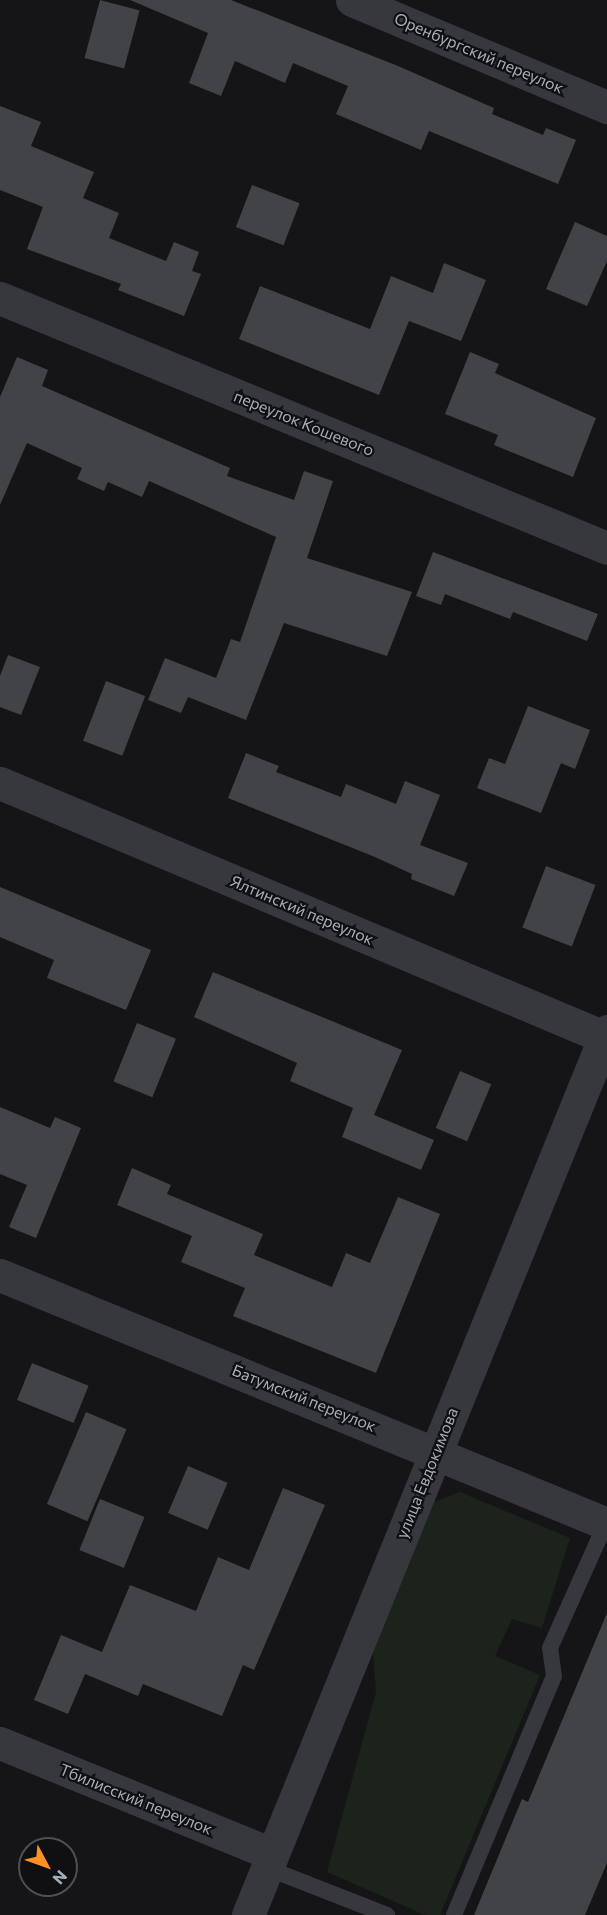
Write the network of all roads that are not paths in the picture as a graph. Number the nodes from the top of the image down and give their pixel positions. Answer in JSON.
{"nodes":[{"id":1,"x":352,"y":0,"type":"edge"},
{"id":2,"x":607,"y":107,"type":"edge"},
{"id":3,"x":0,"y":298,"type":"edge"},
{"id":4,"x":607,"y":548,"type":"edge"},
{"id":5,"x":0,"y":783,"type":"edge"},
{"id":6,"x":606,"y":1034,"type":"edge"},
{"id":7,"x":0,"y":1275,"type":"edge"},
{"id":8,"x":436,"y":1451,"type":"junction"},
{"id":9,"x":607,"y":1523,"type":"edge"},
{"id":10,"x":0,"y":1743,"type":"edge"},
{"id":11,"x":270,"y":1861,"type":"junction"},
{"id":12,"x":248,"y":1915,"type":"edge"},
{"id":13,"x":387,"y":1915,"type":"edge"},
{"id":14,"x":454,"y":1915,"type":"edge"}],
"edges":[{"from":1,"to":2,"type":"street","name":"Оренбургский переулок"},
{"from":3,"to":4,"type":"street","name":"переулок Кошевого"},
{"from":5,"to":6,"type":"street","name":"Ялтинский переулок"},
{"from":6,"to":8,"type":"street","name":"улица Евдокимова"},
{"from":7,"to":8,"type":"street","name":"Батумский переулок"},
{"from":8,"to":9,"type":"street","name":"Батумский переулок"},
{"from":8,"to":11,"type":"street","name":"улица Евдокимова"},
{"from":9,"to":14,"type":"lane"},
{"from":10,"to":11,"type":"street","name":"Тбилисский переулок"},
{"from":11,"to":12,"type":"street","name":"улица Евдокимова"},
{"from":11,"to":13,"type":"lane"}]}
